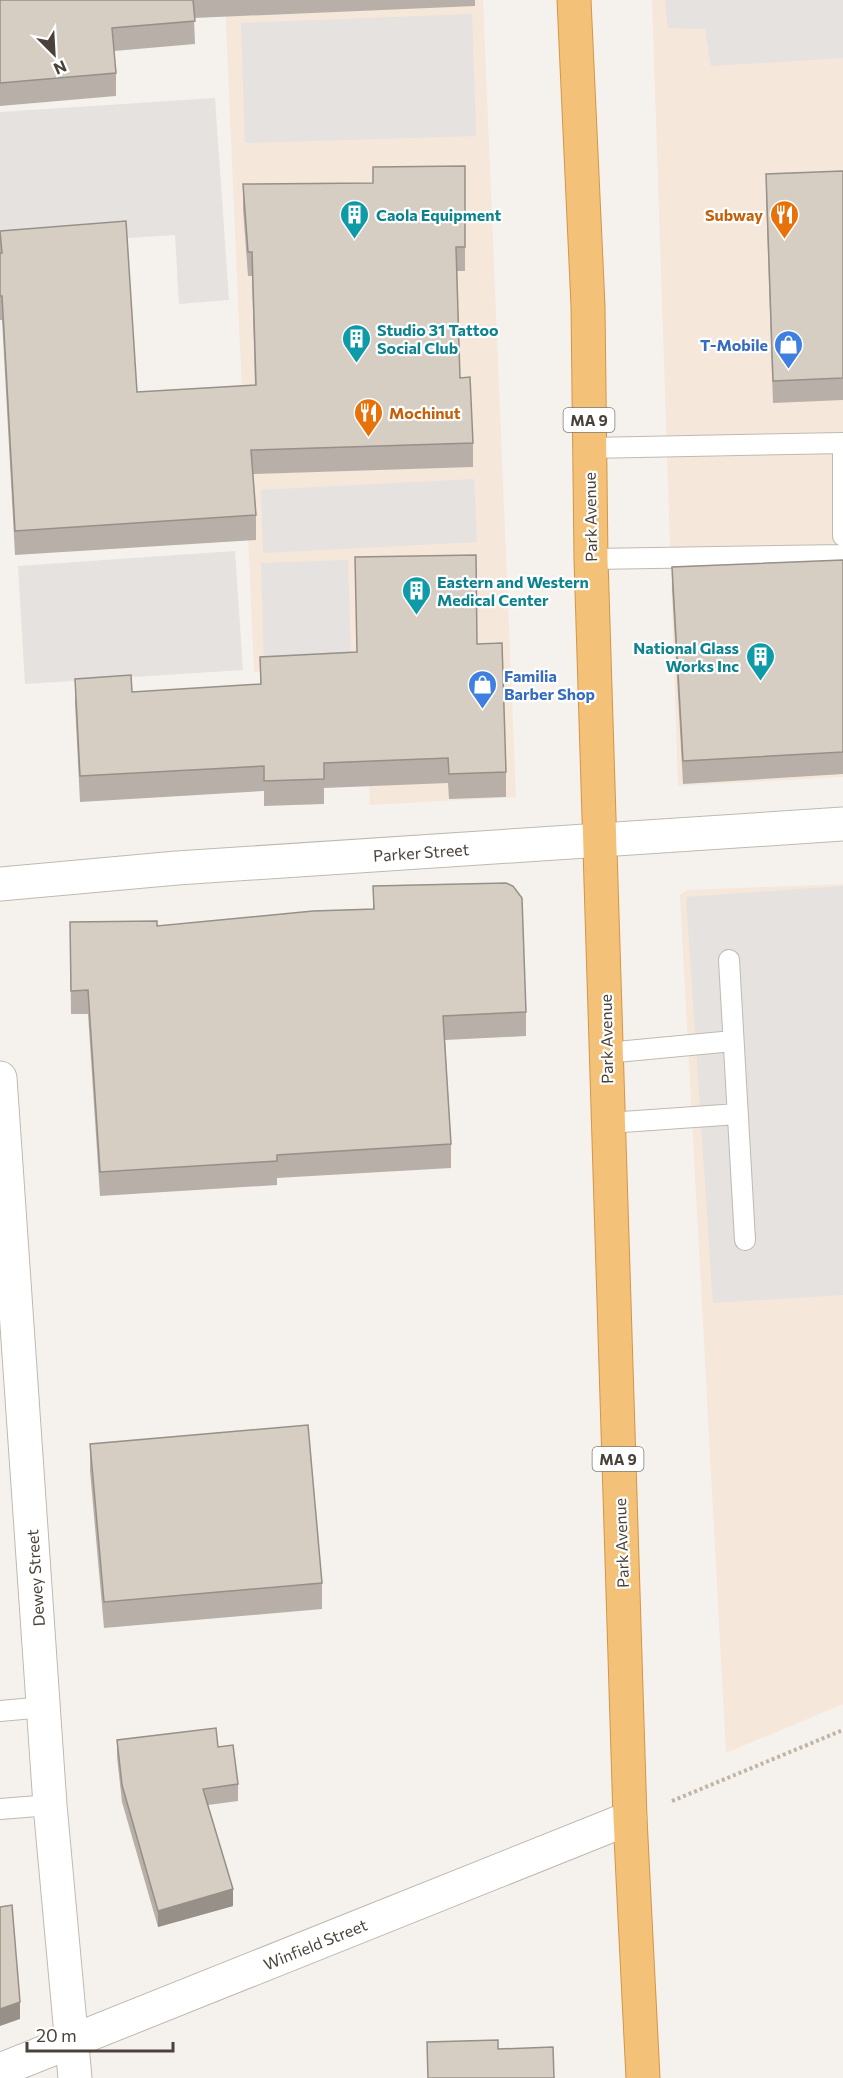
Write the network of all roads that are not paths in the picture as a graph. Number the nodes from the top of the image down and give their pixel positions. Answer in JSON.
{"nodes":[{"id":1,"x":574,"y":0,"type":"edge"},
{"id":2,"x":843,"y":443,"type":"edge"},
{"id":3,"x":589,"y":448,"type":"junction"},
{"id":4,"x":843,"y":536,"type":"edge"},
{"id":5,"x":843,"y":555,"type":"edge"},
{"id":6,"x":591,"y":559,"type":"junction"},
{"id":7,"x":843,"y":824,"type":"edge"},
{"id":8,"x":600,"y":840,"type":"junction"},
{"id":9,"x":0,"y":884,"type":"edge"},
{"id":10,"x":729,"y":960,"type":"dead end"},
{"id":11,"x":734,"y":1041,"type":"junction"},
{"id":12,"x":606,"y":1053,"type":"junction"},
{"id":13,"x":0,"y":1078,"type":"edge"},
{"id":14,"x":738,"y":1114,"type":"junction"},
{"id":15,"x":608,"y":1124,"type":"junction"},
{"id":16,"x":745,"y":1240,"type":"dead end"},
{"id":17,"x":9,"y":1317,"type":"edge"},
{"id":18,"x":44,"y":1707,"type":"junction"},
{"id":19,"x":0,"y":1711,"type":"edge"},
{"id":20,"x":50,"y":1805,"type":"junction"},
{"id":21,"x":0,"y":1809,"type":"edge"},
{"id":22,"x":630,"y":1818,"type":"junction"},
{"id":23,"x":72,"y":2039,"type":"junction"},
{"id":24,"x":0,"y":2070,"type":"edge"},
{"id":25,"x":75,"y":2078,"type":"edge"},
{"id":26,"x":643,"y":2078,"type":"edge"}],
"edges":[{"from":1,"to":3,"type":"highway","name":"Park Avenue","number":"MA 9"},
{"from":2,"to":3,"type":"lane"},
{"from":2,"to":4,"type":"lane"},
{"from":3,"to":6,"type":"highway","name":"Park Avenue","number":"MA 9"},
{"from":5,"to":6,"type":"lane"},
{"from":6,"to":8,"type":"highway","name":"Park Avenue","number":"MA 9"},
{"from":7,"to":8,"type":"street","name":"Parker Street"},
{"from":8,"to":9,"type":"street","name":"Parker Street"},
{"from":8,"to":12,"type":"highway","name":"Park Avenue","number":"MA 9"},
{"from":10,"to":11,"type":"lane"},
{"from":11,"to":12,"type":"lane"},
{"from":11,"to":14,"type":"lane"},
{"from":12,"to":15,"type":"highway","name":"Park Avenue","number":"MA 9"},
{"from":13,"to":17,"type":"street","name":"Dewey Street"},
{"from":14,"to":15,"type":"lane"},
{"from":14,"to":16,"type":"lane"},
{"from":15,"to":22,"type":"highway","name":"Park Avenue","number":"MA 9"},
{"from":17,"to":18,"type":"street","name":"Dewey Street"},
{"from":18,"to":19,"type":"lane"},
{"from":18,"to":20,"type":"street","name":"Dewey Street"},
{"from":20,"to":21,"type":"lane"},
{"from":20,"to":23,"type":"street","name":"Dewey Street"},
{"from":22,"to":23,"type":"street","name":"Winfield Street"},
{"from":22,"to":26,"type":"highway","name":"Park Avenue","number":"MA 9"},
{"from":23,"to":24,"type":"street","name":"Winfield Street"},
{"from":23,"to":25,"type":"street","name":"Dewey Street"}]}
